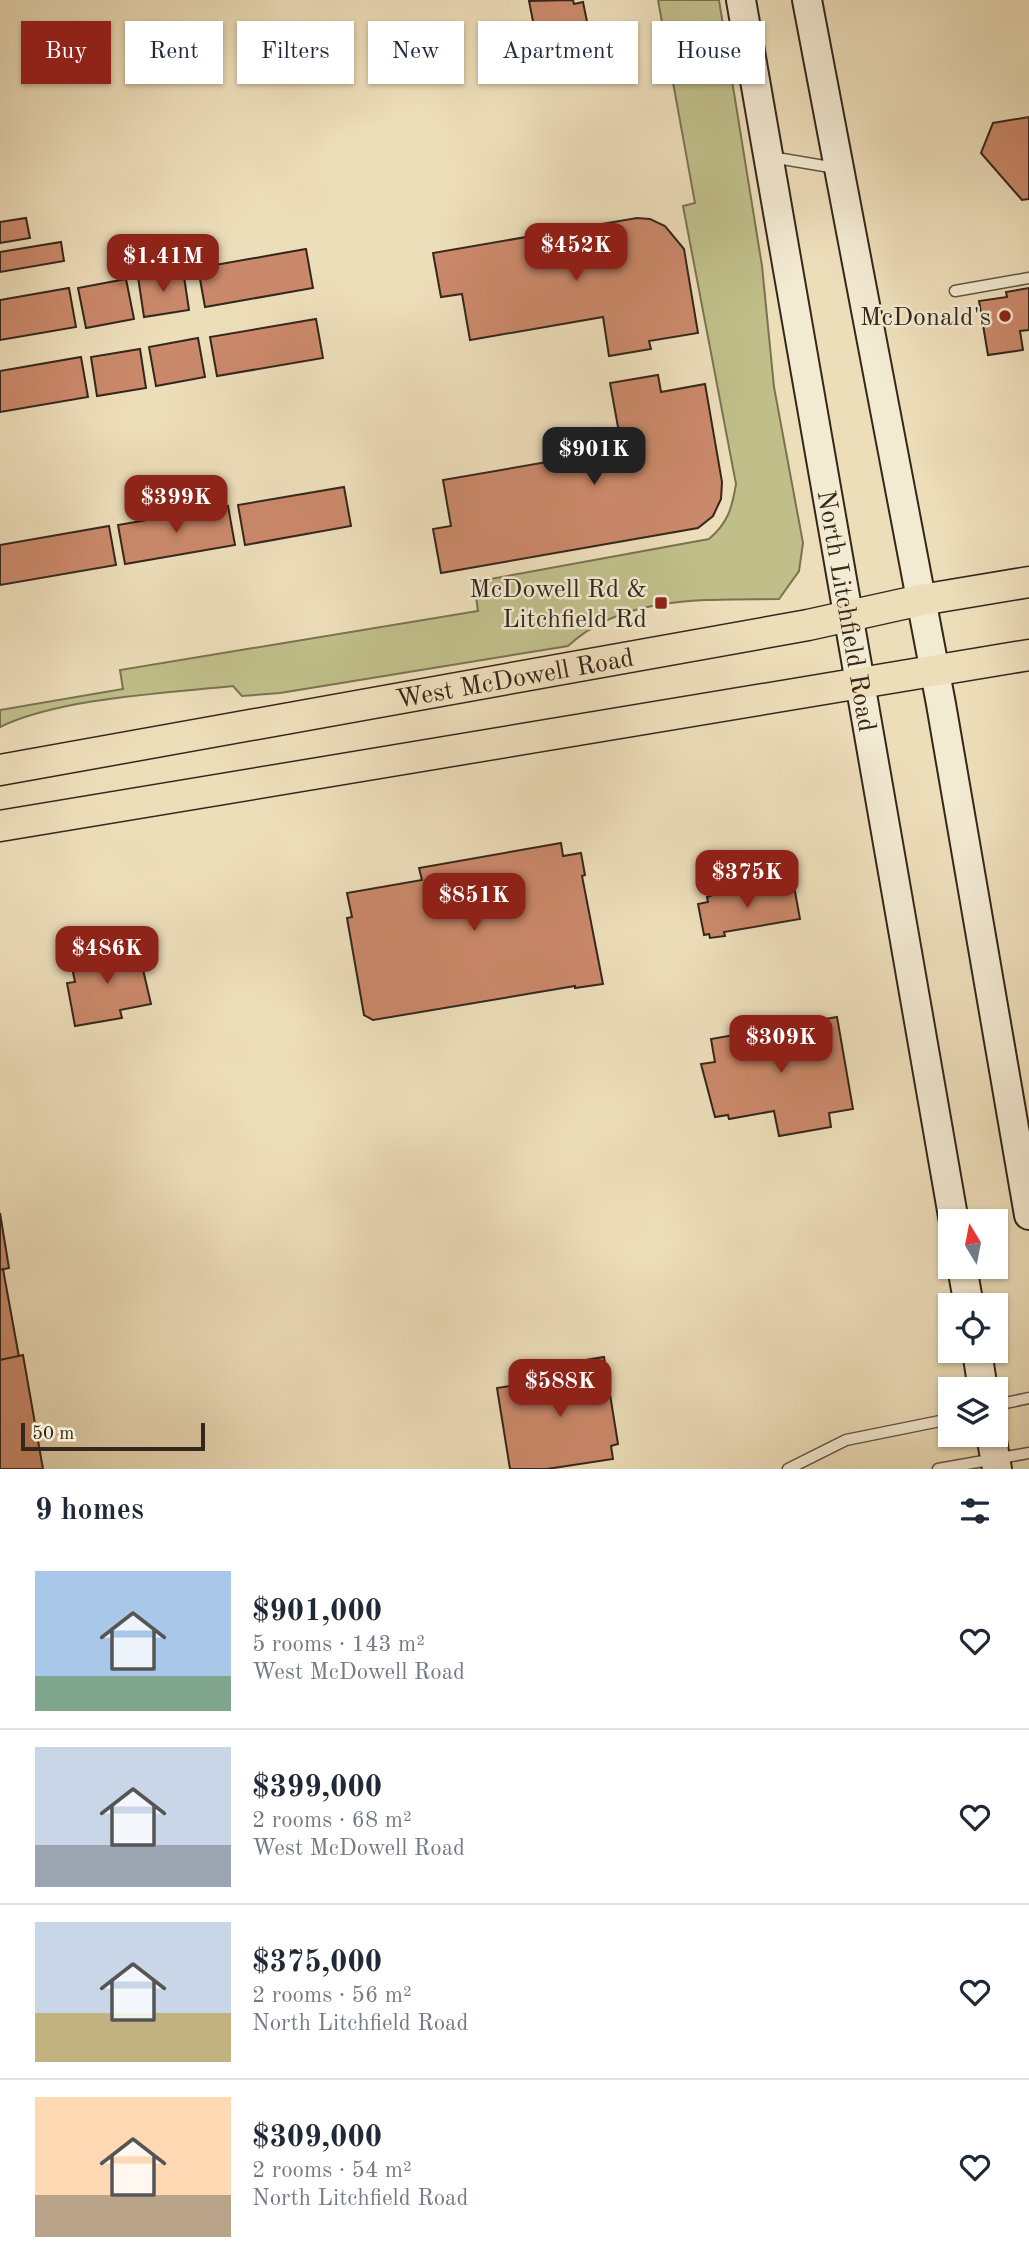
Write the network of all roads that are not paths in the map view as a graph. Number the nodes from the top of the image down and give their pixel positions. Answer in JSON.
{"nodes":[{"id":1,"x":741,"y":0,"type":"edge"},
{"id":2,"x":807,"y":0,"type":"edge"},
{"id":3,"x":768,"y":156,"type":"junction"},
{"id":4,"x":840,"y":168,"type":"junction"},
{"id":5,"x":1029,"y":278,"type":"edge"},
{"id":6,"x":955,"y":291,"type":"dead end"},
{"id":7,"x":1029,"y":582,"type":"edge"},
{"id":8,"x":921,"y":600,"type":"junction"},
{"id":9,"x":849,"y":615,"type":"junction"},
{"id":10,"x":1029,"y":654,"type":"edge"},
{"id":11,"x":935,"y":670,"type":"junction"},
{"id":12,"x":860,"y":682,"type":"junction"},
{"id":13,"x":0,"y":770,"type":"edge"},
{"id":14,"x":0,"y":827,"type":"edge"},
{"id":15,"x":952,"y":1209,"type":"edge"},
{"id":16,"x":1029,"y":1214,"type":"edge"},
{"id":17,"x":1029,"y":1398,"type":"edge"},
{"id":18,"x":1008,"y":1402,"type":"edge"},
{"id":19,"x":938,"y":1421,"type":"edge"},
{"id":20,"x":1029,"y":1453,"type":"edge"},
{"id":21,"x":995,"y":1454,"type":"edge"},
{"id":22,"x":788,"y":1469,"type":"edge"},
{"id":23,"x":938,"y":1469,"type":"edge"}],
"edges":[{"from":1,"to":3,"type":"main road","name":"North Litchfield Road"},
{"from":2,"to":4,"type":"main road"},
{"from":3,"to":4,"type":"lane"},
{"from":3,"to":9,"type":"main road","name":"North Litchfield Road"},
{"from":4,"to":8,"type":"main road"},
{"from":5,"to":6,"type":"lane"},
{"from":7,"to":8,"type":"main road","name":"West McDowell Road"},
{"from":8,"to":9,"type":"main road","name":"West McDowell Road"},
{"from":8,"to":11,"type":"main road"},
{"from":9,"to":12,"type":"main road","name":"North Litchfield Road"},
{"from":9,"to":13,"type":"main road","name":"West McDowell Road"},
{"from":10,"to":11,"type":"main road"},
{"from":11,"to":12,"type":"main road"},
{"from":11,"to":16,"type":"main road"},
{"from":12,"to":14,"type":"main road"},
{"from":12,"to":15,"type":"main road","name":"North Litchfield Road"},
{"from":17,"to":18,"type":"lane"},
{"from":19,"to":22,"type":"lane"},
{"from":20,"to":21,"type":"lane"},
{"from":21,"to":23,"type":"lane"}]}
